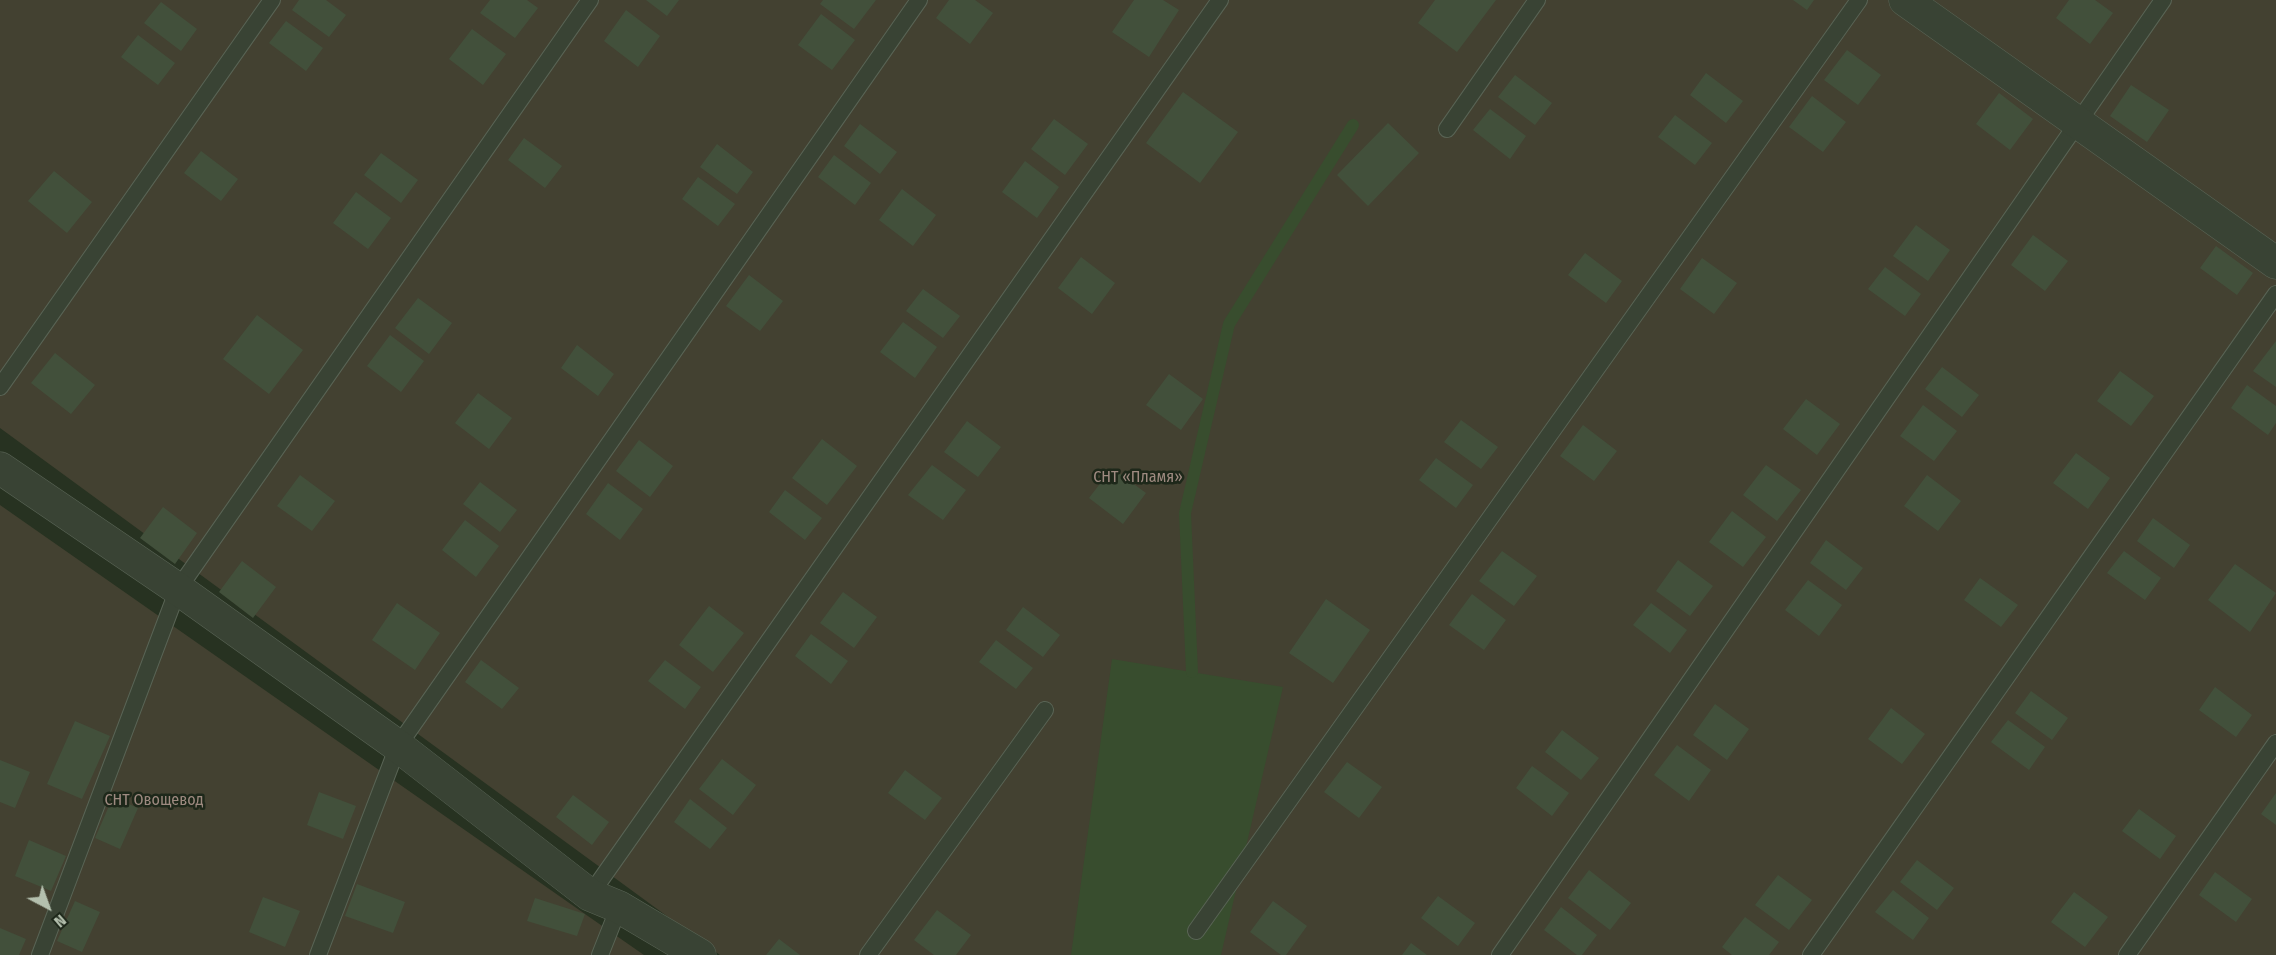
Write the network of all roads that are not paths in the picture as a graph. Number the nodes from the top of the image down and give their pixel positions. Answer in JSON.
{"nodes":[{"id":1,"x":272,"y":0,"type":"edge"},
{"id":2,"x":590,"y":0,"type":"edge"},
{"id":3,"x":919,"y":0,"type":"edge"},
{"id":4,"x":1220,"y":0,"type":"edge"},
{"id":5,"x":1537,"y":0,"type":"edge"},
{"id":6,"x":1859,"y":0,"type":"edge"},
{"id":7,"x":1905,"y":0,"type":"edge"},
{"id":8,"x":2163,"y":0,"type":"edge"},
{"id":9,"x":2078,"y":122,"type":"junction"},
{"id":10,"x":1447,"y":129,"type":"dead end"},
{"id":11,"x":2276,"y":263,"type":"edge"},
{"id":12,"x":2276,"y":294,"type":"edge"},
{"id":13,"x":0,"y":387,"type":"edge"},
{"id":14,"x":0,"y":468,"type":"edge"},
{"id":15,"x":178,"y":589,"type":"junction"},
{"id":16,"x":1045,"y":710,"type":"dead end"},
{"id":17,"x":2276,"y":743,"type":"edge"},
{"id":18,"x":398,"y":746,"type":"junction"},
{"id":19,"x":590,"y":896,"type":"junction"},
{"id":20,"x":620,"y":907,"type":"junction"},
{"id":21,"x":1196,"y":931,"type":"dead end"},
{"id":22,"x":40,"y":955,"type":"edge"},
{"id":23,"x":318,"y":955,"type":"edge"},
{"id":24,"x":600,"y":955,"type":"edge"},
{"id":25,"x":699,"y":955,"type":"edge"},
{"id":26,"x":868,"y":955,"type":"edge"},
{"id":27,"x":1500,"y":955,"type":"edge"},
{"id":28,"x":1812,"y":955,"type":"edge"},
{"id":29,"x":2127,"y":955,"type":"edge"}],
"edges":[{"from":1,"to":13,"type":"lane"},
{"from":2,"to":15,"type":"lane"},
{"from":3,"to":18,"type":"lane"},
{"from":4,"to":19,"type":"lane"},
{"from":5,"to":10,"type":"lane"},
{"from":6,"to":21,"type":"lane"},
{"from":7,"to":9,"type":"street"},
{"from":8,"to":9,"type":"lane"},
{"from":9,"to":11,"type":"street"},
{"from":9,"to":27,"type":"lane"},
{"from":12,"to":28,"type":"lane"},
{"from":14,"to":15,"type":"street"},
{"from":15,"to":18,"type":"street"},
{"from":15,"to":22,"type":"lane"},
{"from":16,"to":26,"type":"lane"},
{"from":17,"to":29,"type":"lane"},
{"from":18,"to":19,"type":"street"},
{"from":18,"to":23,"type":"lane"},
{"from":19,"to":20,"type":"street"},
{"from":20,"to":24,"type":"lane"},
{"from":20,"to":25,"type":"street"}]}
